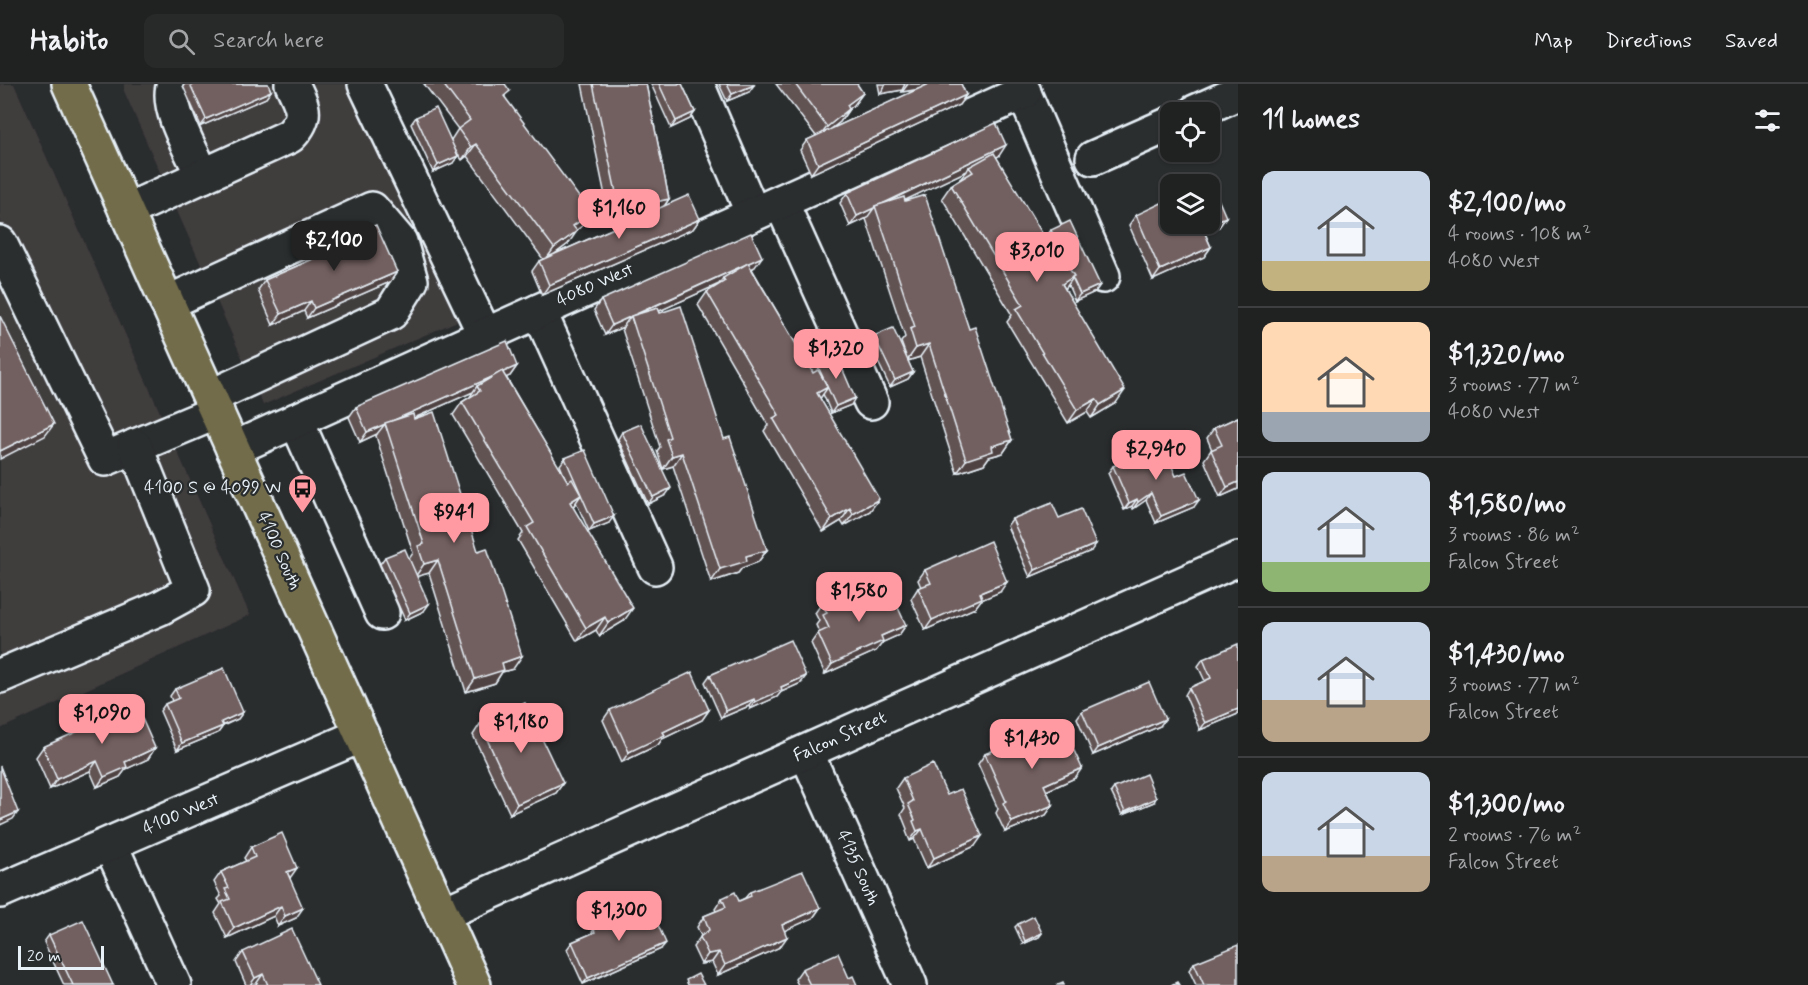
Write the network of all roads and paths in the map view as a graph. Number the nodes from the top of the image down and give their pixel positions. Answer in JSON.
{"nodes":[{"id":1,"x":69,"y":84,"type":"edge"},
{"id":2,"x":174,"y":84,"type":"edge"},
{"id":3,"x":292,"y":84,"type":"edge"},
{"id":4,"x":365,"y":84,"type":"edge"},
{"id":5,"x":697,"y":84,"type":"edge"},
{"id":6,"x":1022,"y":88,"type":"edge"},
{"id":7,"x":1238,"y":93,"type":"edge"},
{"id":8,"x":1218,"y":102,"type":"edge"},
{"id":9,"x":1160,"y":128,"type":"edge"},
{"id":10,"x":1093,"y":158,"type":"dead end"},
{"id":11,"x":203,"y":176,"type":"junction"},
{"id":12,"x":767,"y":208,"type":"junction"},
{"id":13,"x":126,"y":211,"type":"junction"},
{"id":14,"x":0,"y":243,"type":"edge"},
{"id":15,"x":1103,"y":276,"type":"dead end"},
{"id":16,"x":167,"y":303,"type":"junction"},
{"id":17,"x":539,"y":310,"type":"junction"},
{"id":18,"x":484,"y":335,"type":"junction"},
{"id":19,"x":871,"y":402,"type":"dead end"},
{"id":20,"x":213,"y":404,"type":"junction"},
{"id":21,"x":296,"y":420,"type":"junction"},
{"id":22,"x":135,"y":446,"type":"junction"},
{"id":23,"x":233,"y":448,"type":"junction"},
{"id":24,"x":1238,"y":559,"type":"edge"},
{"id":25,"x":655,"y":567,"type":"dead end"},
{"id":26,"x":382,"y":613,"type":"dead end"},
{"id":27,"x":0,"y":676,"type":"edge"},
{"id":28,"x":362,"y":735,"type":"junction"},
{"id":29,"x":806,"y":752,"type":"junction"},
{"id":30,"x":110,"y":844,"type":"junction"},
{"id":31,"x":0,"y":891,"type":"edge"},
{"id":32,"x":442,"y":914,"type":"junction"},
{"id":33,"x":174,"y":985,"type":"edge"},
{"id":34,"x":474,"y":985,"type":"edge"},
{"id":35,"x":910,"y":985,"type":"edge"}],
"edges":[{"from":1,"to":13,"type":"main road","name":"4100 South"},
{"from":2,"to":11,"type":"street"},
{"from":3,"to":11,"type":"street"},
{"from":4,"to":18,"type":"street"},
{"from":5,"to":12,"type":"street"},
{"from":6,"to":12,"type":"street","name":"4080 West"},
{"from":6,"to":15,"type":"street"},
{"from":7,"to":8,"type":"street"},
{"from":9,"to":10,"type":"street"},
{"from":11,"to":13,"type":"street"},
{"from":12,"to":17,"type":"street","name":"4080 West"},
{"from":12,"to":19,"type":"street"},
{"from":13,"to":16,"type":"main road","name":"4100 South"},
{"from":14,"to":22,"type":"street"},
{"from":16,"to":20,"type":"main road","name":"4100 South"},
{"from":16,"to":20,"type":"street"},
{"from":17,"to":18,"type":"street","name":"4080 West"},
{"from":17,"to":25,"type":"street"},
{"from":18,"to":21,"type":"street","name":"4080 West"},
{"from":20,"to":22,"type":"street"},
{"from":20,"to":23,"type":"main road","name":"4100 South"},
{"from":21,"to":23,"type":"street","name":"4080 West"},
{"from":21,"to":26,"type":"street"},
{"from":22,"to":27,"type":"street"},
{"from":23,"to":28,"type":"main road","name":"4100 South"},
{"from":24,"to":29,"type":"street","name":"Falcon Street"},
{"from":28,"to":30,"type":"street","name":"4100 West"},
{"from":28,"to":32,"type":"main road","name":"4100 South"},
{"from":29,"to":32,"type":"street","name":"Falcon Street"},
{"from":29,"to":35,"type":"street","name":"4135 South"},
{"from":30,"to":31,"type":"street","name":"4100 West"},
{"from":30,"to":33,"type":"street"},
{"from":32,"to":34,"type":"main road","name":"4100 South"}]}
